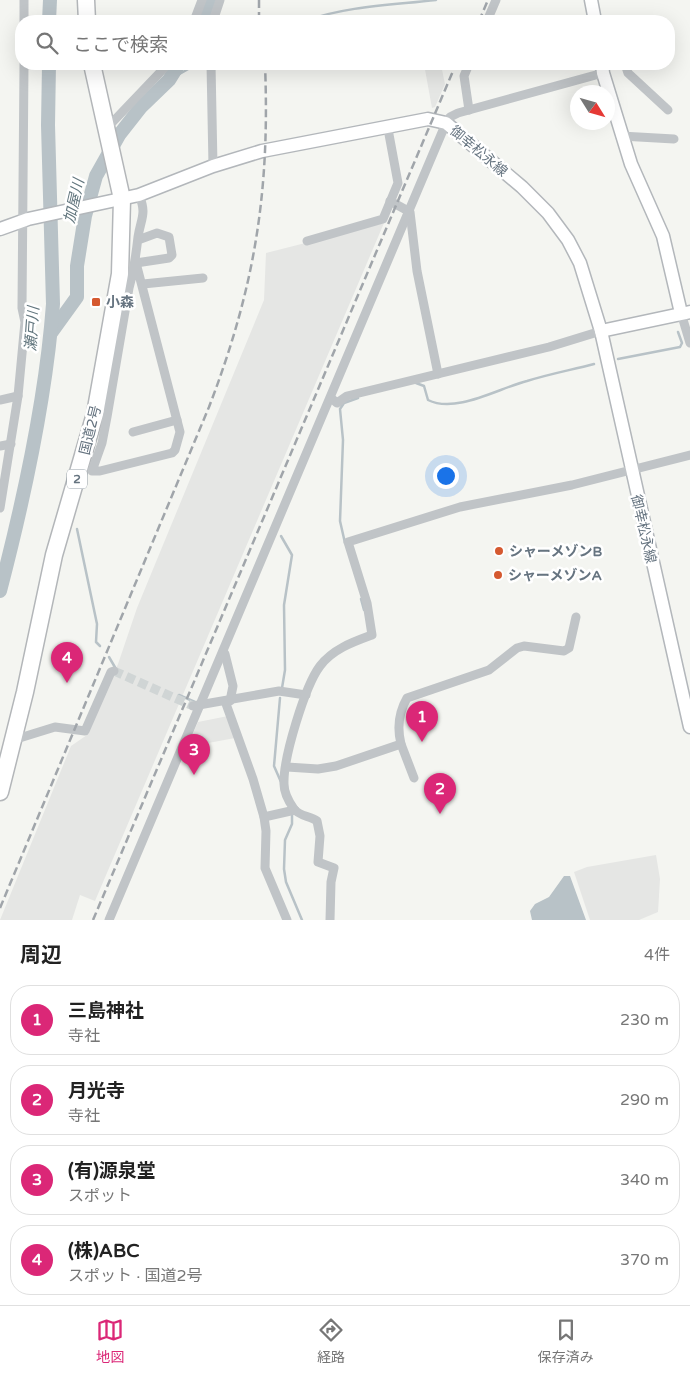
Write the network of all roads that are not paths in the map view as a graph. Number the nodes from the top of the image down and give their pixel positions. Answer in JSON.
{"nodes":[{"id":1,"x":24,"y":0,"type":"edge"},
{"id":2,"x":78,"y":0,"type":"edge"},
{"id":3,"x":86,"y":0,"type":"edge"},
{"id":4,"x":202,"y":0,"type":"edge"},
{"id":5,"x":220,"y":0,"type":"edge"},
{"id":6,"x":591,"y":0,"type":"edge"},
{"id":7,"x":496,"y":1,"type":"edge"},
{"id":8,"x":24,"y":15,"type":"edge"},
{"id":9,"x":78,"y":15,"type":"edge"},
{"id":10,"x":87,"y":15,"type":"edge"},
{"id":11,"x":196,"y":15,"type":"edge"},
{"id":12,"x":215,"y":15,"type":"edge"},
{"id":13,"x":490,"y":15,"type":"edge"},
{"id":14,"x":594,"y":15,"type":"edge"},
{"id":15,"x":24,"y":70,"type":"edge"},
{"id":16,"x":86,"y":70,"type":"edge"},
{"id":17,"x":93,"y":70,"type":"edge"},
{"id":18,"x":163,"y":70,"type":"edge"},
{"id":19,"x":212,"y":70,"type":"edge"},
{"id":20,"x":466,"y":70,"type":"edge"},
{"id":21,"x":596,"y":70,"type":"edge"},
{"id":22,"x":603,"y":70,"type":"edge"},
{"id":23,"x":627,"y":70,"type":"edge"},
{"id":24,"x":469,"y":110,"type":"junction"},
{"id":25,"x":668,"y":110,"type":"dead end"},
{"id":26,"x":446,"y":122,"type":"junction"},
{"id":27,"x":388,"y":128,"type":"junction"},
{"id":28,"x":621,"y":136,"type":"junction"},
{"id":29,"x":105,"y":138,"type":"junction"},
{"id":30,"x":674,"y":138,"type":"dead end"},
{"id":31,"x":213,"y":166,"type":"junction"},
{"id":32,"x":139,"y":194,"type":"junction"},
{"id":33,"x":390,"y":201,"type":"junction"},
{"id":34,"x":110,"y":202,"type":"junction"},
{"id":35,"x":407,"y":210,"type":"junction"},
{"id":36,"x":26,"y":220,"type":"junction"},
{"id":37,"x":0,"y":229,"type":"edge"},
{"id":38,"x":138,"y":240,"type":"junction"},
{"id":39,"x":306,"y":241,"type":"dead end"},
{"id":40,"x":136,"y":263,"type":"junction"},
{"id":41,"x":203,"y":278,"type":"dead end"},
{"id":42,"x":143,"y":284,"type":"junction"},
{"id":43,"x":124,"y":287,"type":"junction"},
{"id":44,"x":686,"y":312,"type":"edge"},
{"id":45,"x":601,"y":331,"type":"junction"},
{"id":46,"x":690,"y":343,"type":"edge"},
{"id":47,"x":438,"y":374,"type":"junction"},
{"id":48,"x":18,"y":396,"type":"junction"},
{"id":49,"x":330,"y":398,"type":"junction"},
{"id":50,"x":0,"y":400,"type":"edge"},
{"id":51,"x":177,"y":420,"type":"junction"},
{"id":52,"x":133,"y":432,"type":"dead end"},
{"id":53,"x":11,"y":444,"type":"junction"},
{"id":54,"x":0,"y":446,"type":"edge"},
{"id":55,"x":690,"y":455,"type":"edge"},
{"id":56,"x":86,"y":470,"type":"junction"},
{"id":57,"x":631,"y":470,"type":"junction"},
{"id":58,"x":0,"y":508,"type":"edge"},
{"id":59,"x":576,"y":617,"type":"dead end"},
{"id":60,"x":223,"y":652,"type":"junction"},
{"id":61,"x":114,"y":671,"type":"dead end"},
{"id":62,"x":306,"y":694,"type":"junction"},
{"id":63,"x":228,"y":701,"type":"junction"},
{"id":64,"x":197,"y":706,"type":"junction"},
{"id":65,"x":690,"y":727,"type":"edge"},
{"id":66,"x":13,"y":740,"type":"junction"},
{"id":67,"x":400,"y":744,"type":"junction"},
{"id":68,"x":0,"y":755,"type":"edge"},
{"id":69,"x":287,"y":767,"type":"junction"},
{"id":70,"x":414,"y":778,"type":"dead end"},
{"id":71,"x":0,"y":792,"type":"edge"},
{"id":72,"x":291,"y":811,"type":"junction"},
{"id":73,"x":264,"y":817,"type":"junction"},
{"id":74,"x":109,"y":920,"type":"edge"},
{"id":75,"x":287,"y":920,"type":"edge"},
{"id":76,"x":330,"y":920,"type":"edge"}],
"edges":[{"from":1,"to":8,"type":"street"},
{"from":2,"to":9,"type":"highway"},
{"from":3,"to":10,"type":"highway"},
{"from":4,"to":11,"type":"street"},
{"from":5,"to":12,"type":"street"},
{"from":6,"to":14,"type":"main road"},
{"from":7,"to":13,"type":"street"},
{"from":15,"to":36,"type":"street"},
{"from":16,"to":29,"type":"highway","name":"国道2号","number":"2"},
{"from":17,"to":29,"type":"highway","name":"国道2号","number":"2"},
{"from":18,"to":29,"type":"street"},
{"from":19,"to":31,"type":"street"},
{"from":20,"to":24,"type":"street"},
{"from":21,"to":24,"type":"street"},
{"from":22,"to":28,"type":"main road"},
{"from":23,"to":25,"type":"street"},
{"from":24,"to":26,"type":"street"},
{"from":26,"to":27,"type":"main road"},
{"from":26,"to":35,"type":"street"},
{"from":26,"to":45,"type":"main road","name":"御幸松永線"},
{"from":27,"to":31,"type":"main road"},
{"from":27,"to":33,"type":"street"},
{"from":28,"to":30,"type":"street"},
{"from":28,"to":44,"type":"main road"},
{"from":29,"to":34,"type":"highway","name":"国道2号","number":"2"},
{"from":31,"to":32,"type":"main road"},
{"from":32,"to":34,"type":"main road"},
{"from":32,"to":38,"type":"street"},
{"from":33,"to":35,"type":"street"},
{"from":33,"to":39,"type":"street"},
{"from":34,"to":36,"type":"main road"},
{"from":34,"to":43,"type":"highway","name":"国道2号","number":"2"},
{"from":34,"to":68,"type":"highway","name":"国道2号","number":"2"},
{"from":35,"to":47,"type":"street"},
{"from":35,"to":49,"type":"street"},
{"from":36,"to":37,"type":"main road"},
{"from":36,"to":48,"type":"street"},
{"from":38,"to":40,"type":"street"},
{"from":38,"to":40,"type":"street"},
{"from":40,"to":42,"type":"street"},
{"from":40,"to":43,"type":"street"},
{"from":41,"to":42,"type":"street"},
{"from":42,"to":51,"type":"street"},
{"from":43,"to":56,"type":"highway","name":"国道2号","number":"2"},
{"from":44,"to":45,"type":"main road"},
{"from":44,"to":46,"type":"street"},
{"from":45,"to":47,"type":"street"},
{"from":45,"to":57,"type":"main road","name":"御幸松永線"},
{"from":47,"to":49,"type":"street"},
{"from":48,"to":50,"type":"street"},
{"from":48,"to":53,"type":"street"},
{"from":49,"to":60,"type":"street"},
{"from":51,"to":52,"type":"street"},
{"from":51,"to":56,"type":"street"},
{"from":53,"to":54,"type":"street"},
{"from":53,"to":58,"type":"street"},
{"from":55,"to":57,"type":"street"},
{"from":56,"to":66,"type":"highway","name":"国道2号","number":"2"},
{"from":57,"to":62,"type":"street"},
{"from":57,"to":65,"type":"main road","name":"御幸松永線"},
{"from":59,"to":67,"type":"street"},
{"from":60,"to":63,"type":"street"},
{"from":60,"to":64,"type":"street"},
{"from":61,"to":66,"type":"street"},
{"from":62,"to":63,"type":"street"},
{"from":62,"to":69,"type":"street"},
{"from":63,"to":64,"type":"street"},
{"from":63,"to":73,"type":"street"},
{"from":64,"to":74,"type":"street"},
{"from":66,"to":71,"type":"highway","name":"国道2号","number":"2"},
{"from":67,"to":69,"type":"street"},
{"from":67,"to":70,"type":"street"},
{"from":69,"to":72,"type":"street"},
{"from":72,"to":73,"type":"street"},
{"from":72,"to":76,"type":"street"},
{"from":73,"to":75,"type":"street"}]}
